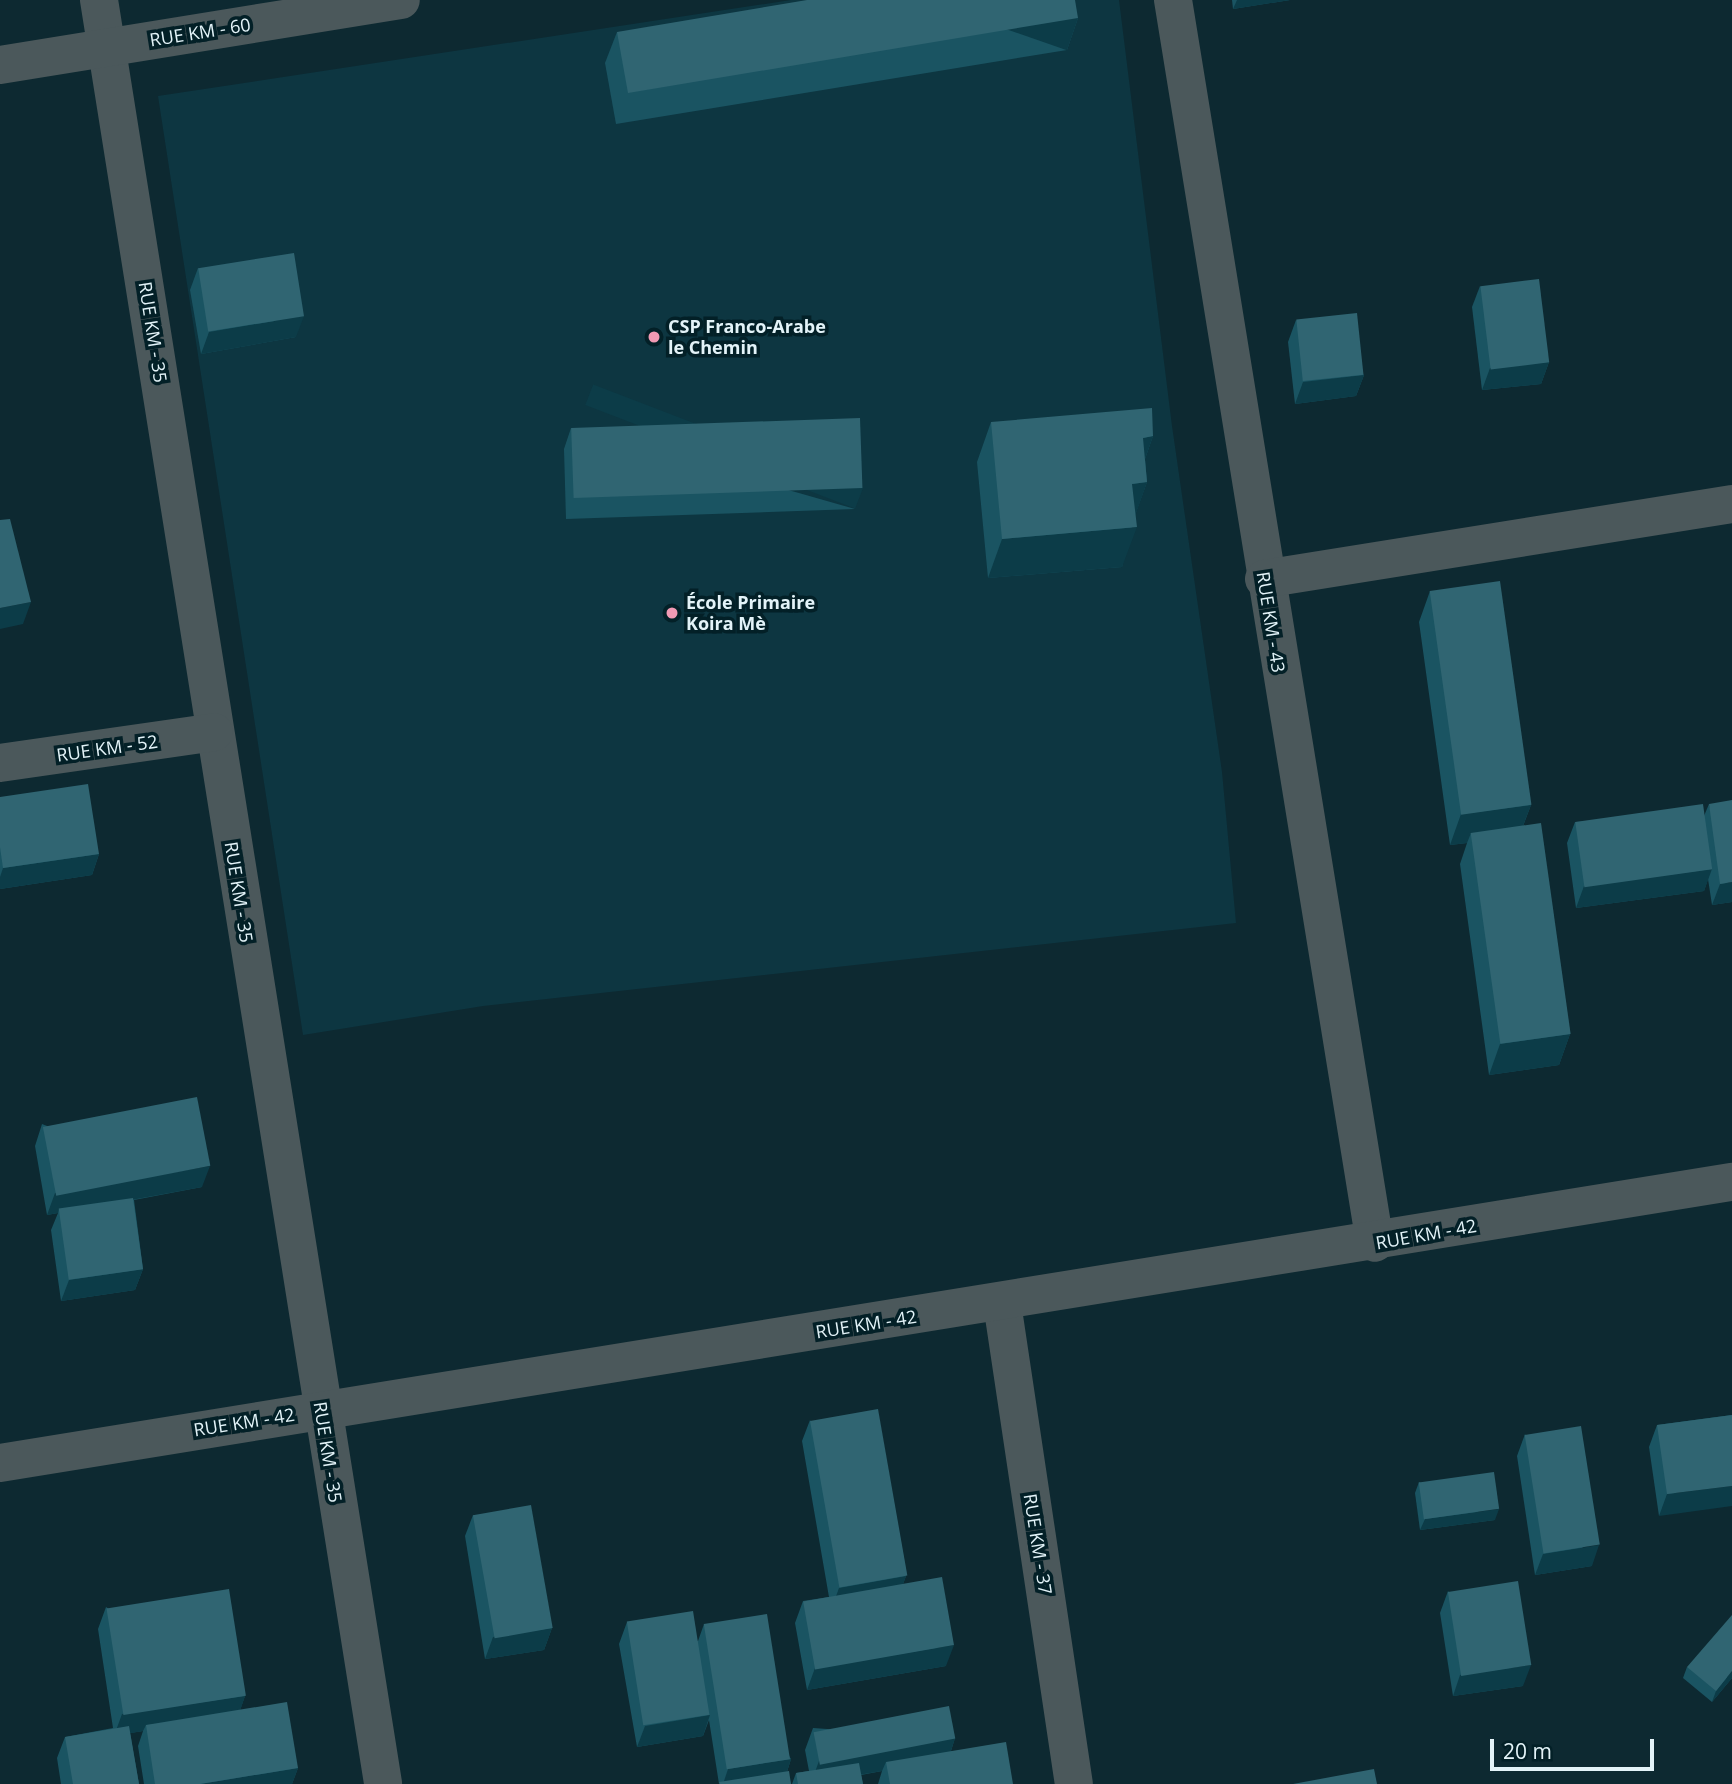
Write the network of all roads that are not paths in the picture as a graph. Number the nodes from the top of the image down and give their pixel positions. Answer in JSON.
{"nodes":[{"id":1,"x":99,"y":0,"type":"edge"},
{"id":2,"x":401,"y":0,"type":"edge"},
{"id":3,"x":1173,"y":0,"type":"edge"},
{"id":4,"x":109,"y":48,"type":"junction"},
{"id":5,"x":0,"y":65,"type":"edge"},
{"id":6,"x":1732,"y":505,"type":"edge"},
{"id":7,"x":1264,"y":579,"type":"junction"},
{"id":8,"x":214,"y":732,"type":"junction"},
{"id":9,"x":0,"y":763,"type":"edge"},
{"id":10,"x":1732,"y":1182,"type":"edge"},
{"id":11,"x":1375,"y":1243,"type":"junction"},
{"id":12,"x":1002,"y":1303,"type":"junction"},
{"id":13,"x":320,"y":1410,"type":"junction"},
{"id":14,"x":0,"y":1463,"type":"edge"},
{"id":15,"x":383,"y":1784,"type":"edge"},
{"id":16,"x":1074,"y":1784,"type":"edge"}],
"edges":[{"from":1,"to":4,"type":"street","name":"RUE KM - 35"},
{"from":2,"to":4,"type":"street","name":"RUE KM - 60"},
{"from":3,"to":7,"type":"street","name":"RUE KM - 43"},
{"from":4,"to":5,"type":"street","name":"RUE KM - 60"},
{"from":4,"to":8,"type":"street","name":"RUE KM - 35"},
{"from":6,"to":7,"type":"street"},
{"from":7,"to":11,"type":"street","name":"RUE KM - 43"},
{"from":8,"to":9,"type":"street","name":"RUE KM - 52"},
{"from":8,"to":13,"type":"street","name":"RUE KM - 35"},
{"from":10,"to":11,"type":"street","name":"RUE KM - 42"},
{"from":11,"to":12,"type":"street","name":"RUE KM - 42"},
{"from":12,"to":13,"type":"street","name":"RUE KM - 42"},
{"from":12,"to":16,"type":"street","name":"RUE KM - 37"},
{"from":13,"to":14,"type":"street","name":"RUE KM - 42"},
{"from":13,"to":15,"type":"street","name":"RUE KM - 35"}]}
